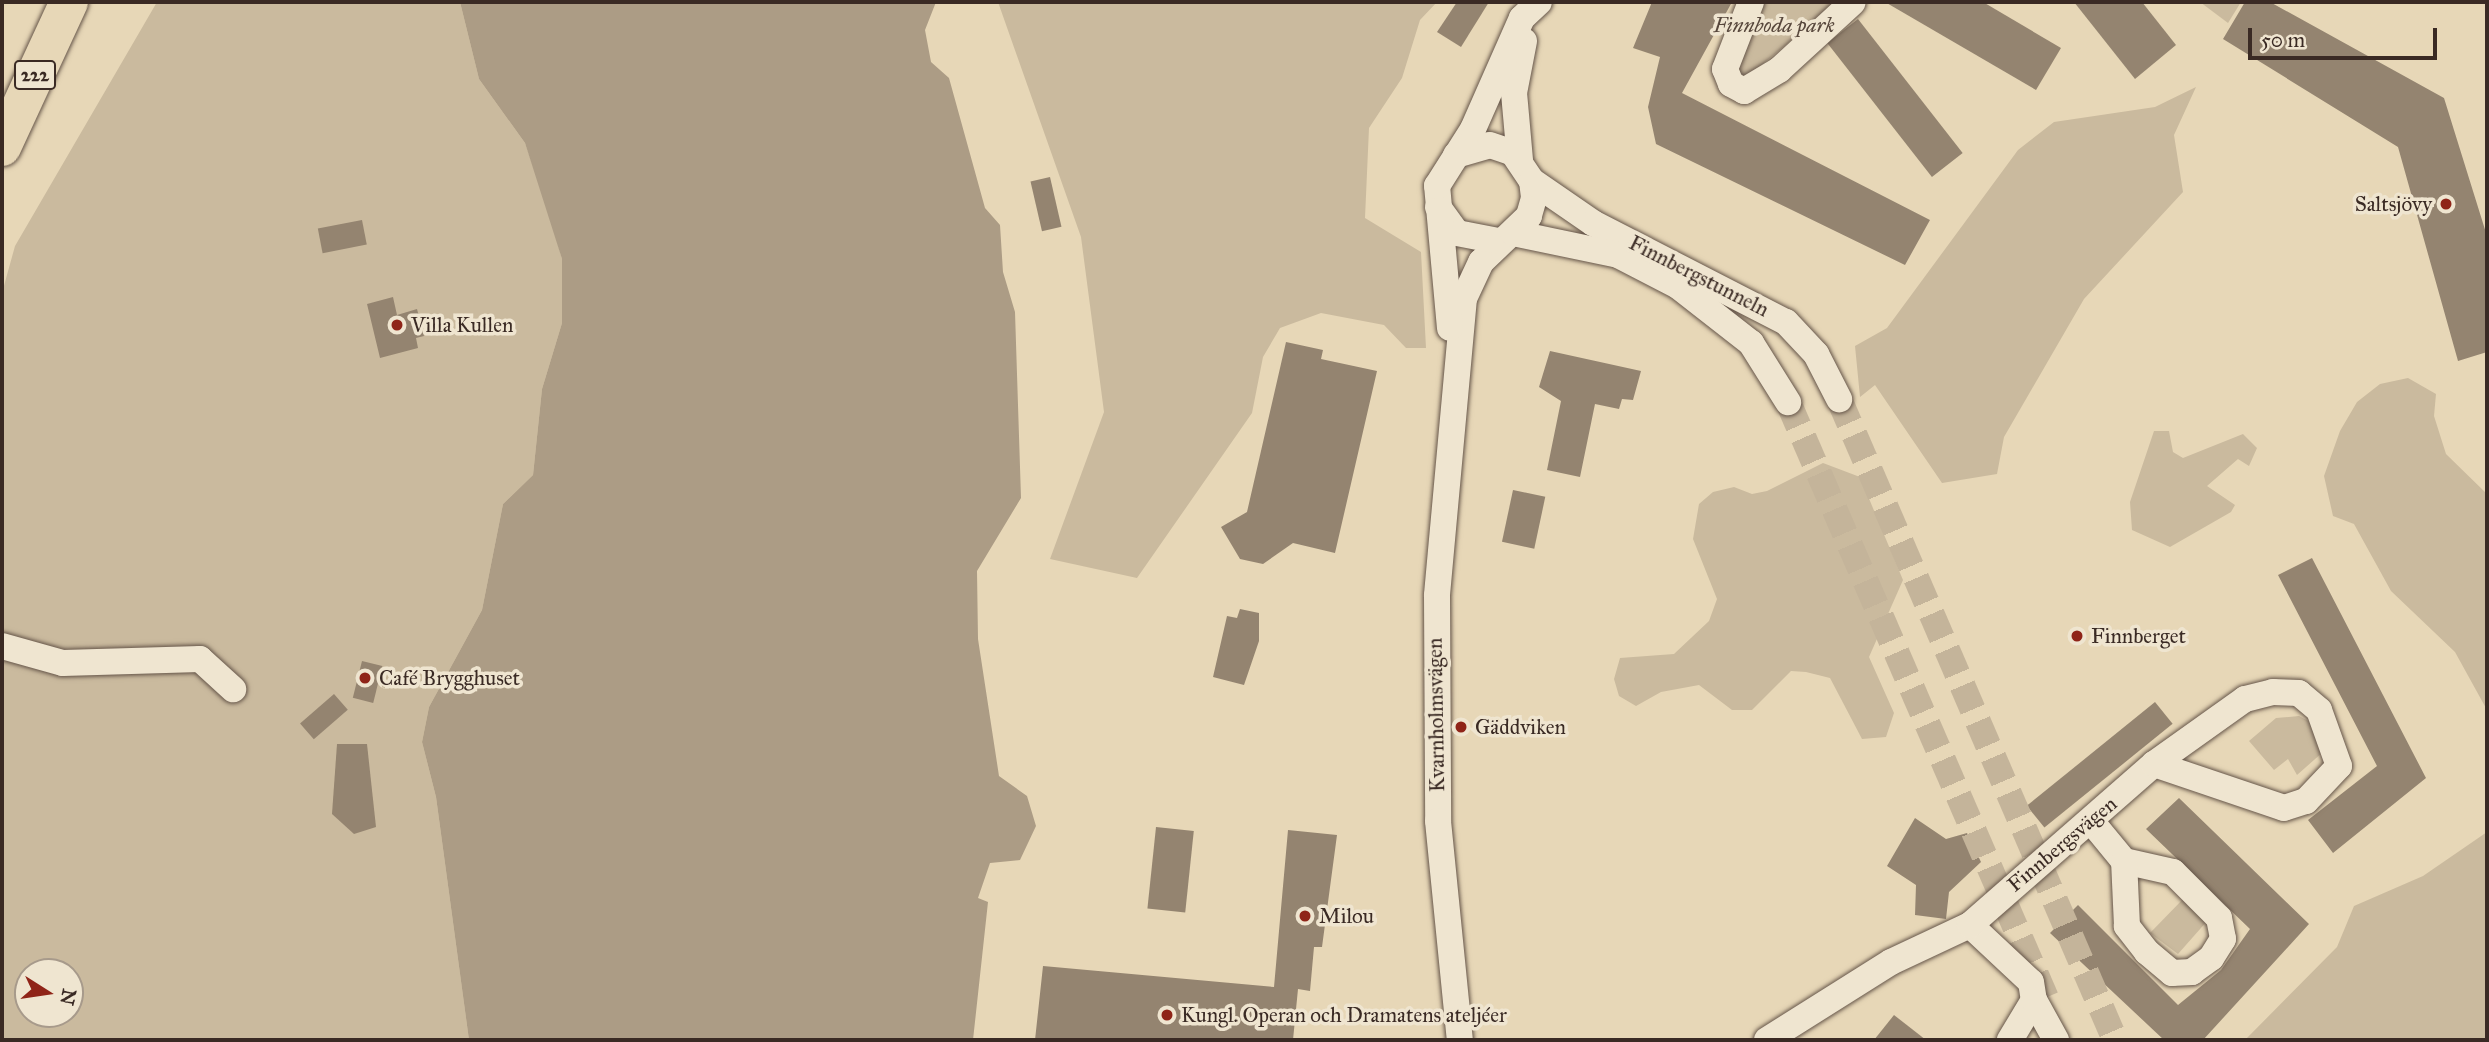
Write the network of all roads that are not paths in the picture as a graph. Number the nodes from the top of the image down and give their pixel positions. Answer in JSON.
{"nodes":[{"id":1,"x":46,"y":2,"type":"edge"},
{"id":2,"x":69,"y":2,"type":"edge"},
{"id":3,"x":1539,"y":2,"type":"edge"},
{"id":4,"x":1751,"y":2,"type":"edge"},
{"id":5,"x":1853,"y":2,"type":"edge"},
{"id":6,"x":2,"y":132,"type":"edge"},
{"id":7,"x":2,"y":147,"type":"edge"},
{"id":8,"x":1456,"y":155,"type":"junction"},
{"id":9,"x":1526,"y":170,"type":"junction"},
{"id":10,"x":1437,"y":205,"type":"junction"},
{"id":11,"x":1505,"y":237,"type":"junction"},
{"id":12,"x":1457,"y":389,"type":"junction"},
{"id":13,"x":1839,"y":399,"type":"tunnel mouth"},
{"id":14,"x":1788,"y":402,"type":"tunnel mouth"},
{"id":15,"x":2,"y":646,"type":"edge"},
{"id":16,"x":233,"y":689,"type":"dead end"},
{"id":17,"x":2154,"y":764,"type":"junction"},
{"id":18,"x":2091,"y":821,"type":"junction"},
{"id":19,"x":2124,"y":861,"type":"junction"},
{"id":20,"x":1970,"y":925,"type":"junction"},
{"id":21,"x":2034,"y":1000,"type":"junction"},
{"id":22,"x":1460,"y":1040,"type":"edge"},
{"id":23,"x":1767,"y":1040,"type":"edge"},
{"id":24,"x":2010,"y":1040,"type":"edge"},
{"id":25,"x":2056,"y":1040,"type":"edge"}],
"edges":[{"from":1,"to":6,"type":"highway"},
{"from":2,"to":7,"type":"highway","number":"222"},
{"from":3,"to":8,"type":"street","name":"Kvarnholmsvägen"},
{"from":3,"to":9,"type":"street","name":"Kvarnholmsvägen"},
{"from":4,"to":5,"type":"street"},
{"from":8,"to":9,"type":"street"},
{"from":8,"to":10,"type":"street","name":"Kvarnholmsvägen"},
{"from":9,"to":11,"type":"street","name":"Kvarnholmsvägen"},
{"from":9,"to":13,"type":"street","name":"Finnbergstunneln"},
{"from":10,"to":11,"type":"street"},
{"from":10,"to":12,"type":"street","name":"Kvarnholmsvägen"},
{"from":11,"to":12,"type":"street","name":"Kvarnholmsvägen"},
{"from":11,"to":14,"type":"street","name":"Finnbergstunneln"},
{"from":12,"to":22,"type":"street","name":"Kvarnholmsvägen"},
{"from":15,"to":16,"type":"street"},
{"from":17,"to":17,"type":"street","name":"Finnbergsvägen"},
{"from":17,"to":18,"type":"street","name":"Finnbergsvägen"},
{"from":18,"to":19,"type":"street"},
{"from":18,"to":20,"type":"street","name":"Finnbergsvägen"},
{"from":19,"to":19,"type":"street"},
{"from":20,"to":21,"type":"street"},
{"from":20,"to":23,"type":"street","name":"Finnbergsvägen"},
{"from":21,"to":24,"type":"street"},
{"from":21,"to":25,"type":"street"}]}
